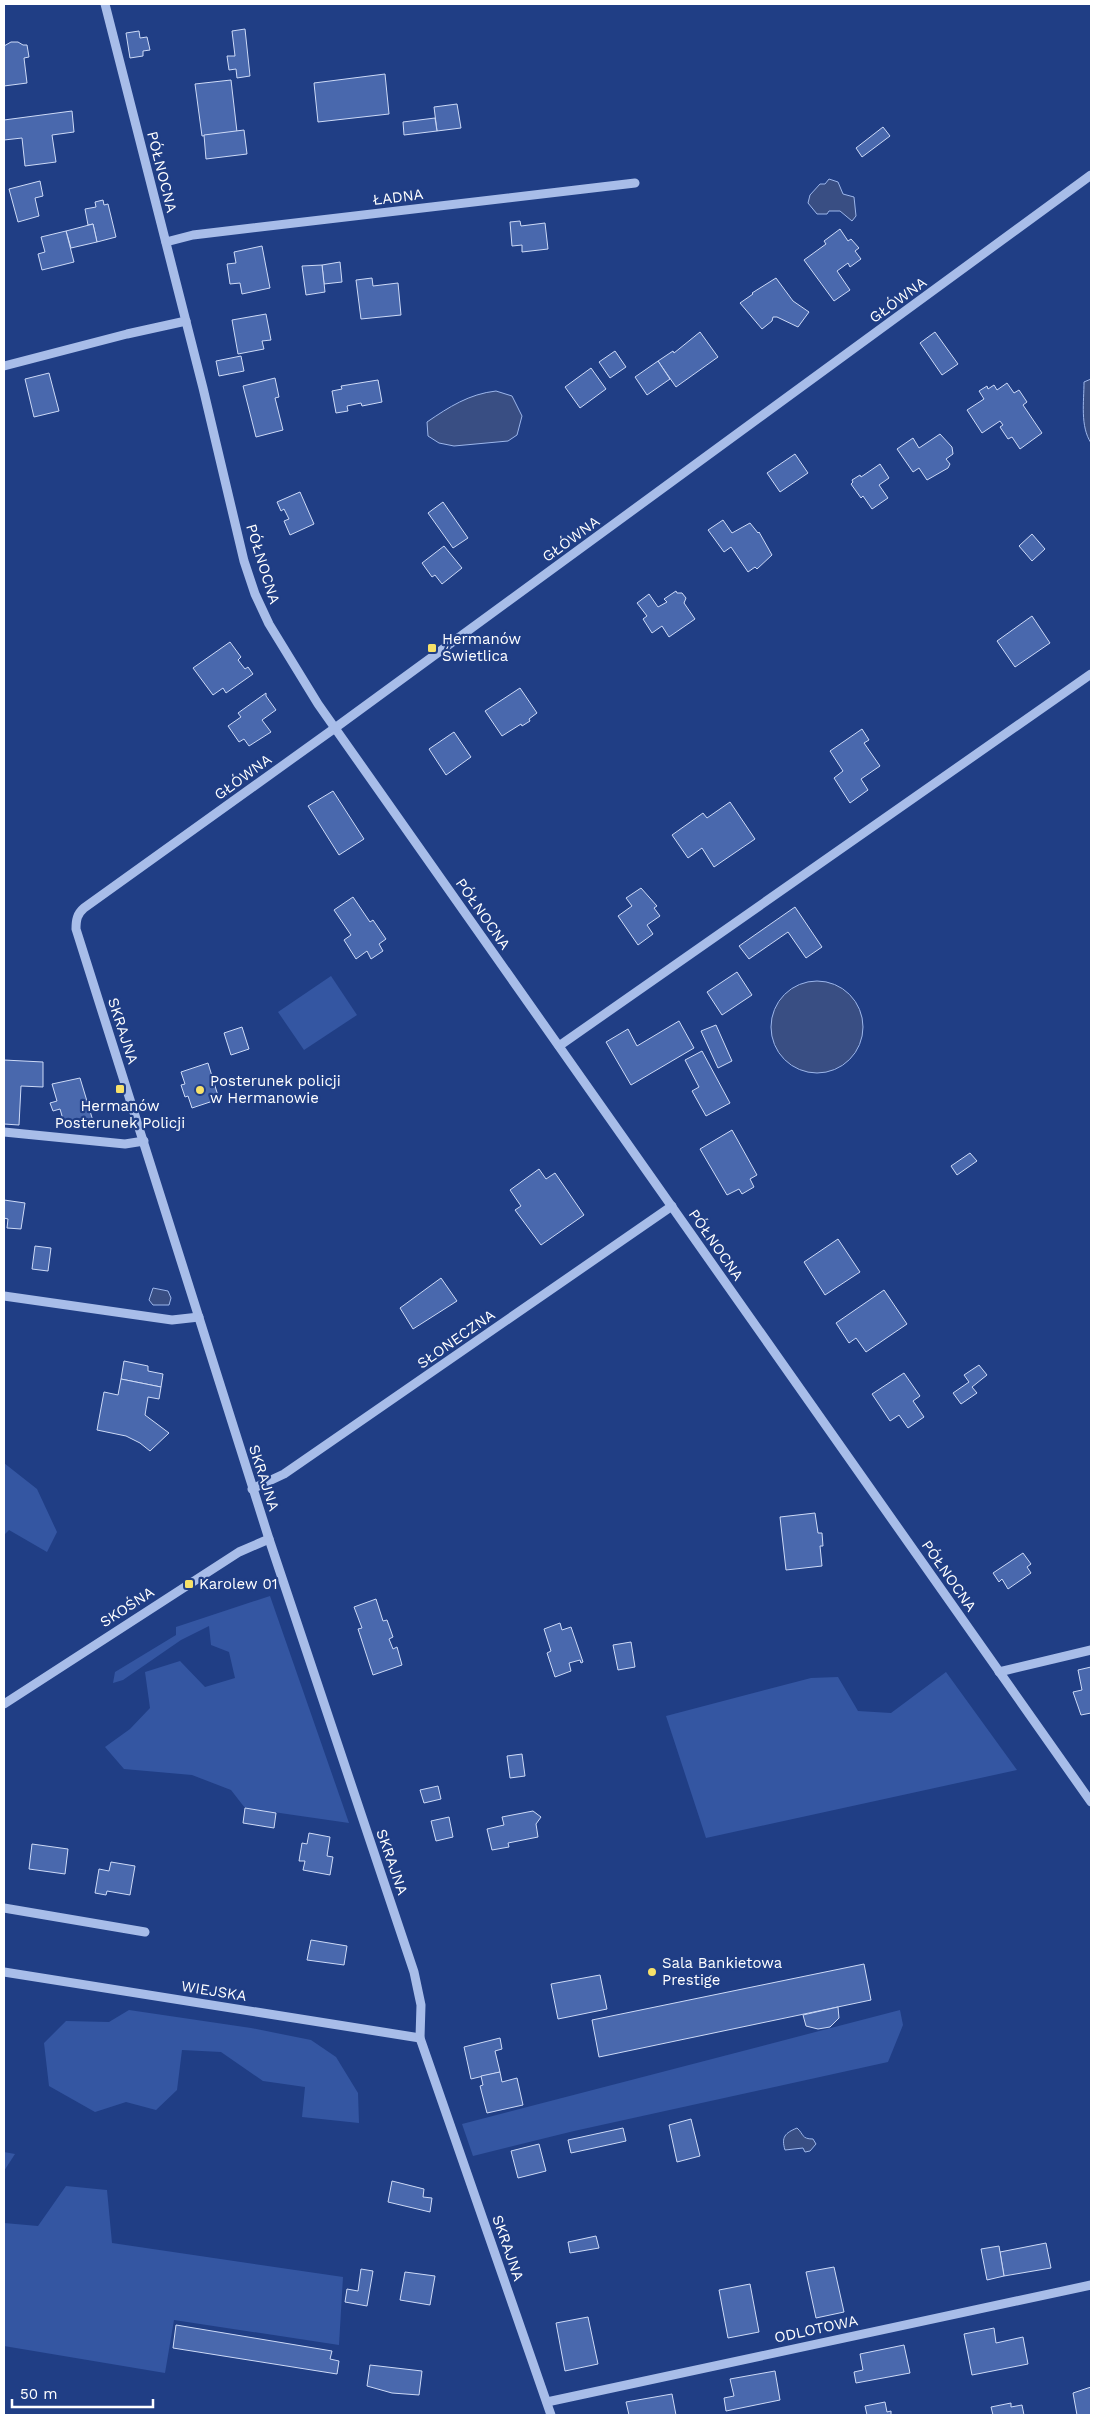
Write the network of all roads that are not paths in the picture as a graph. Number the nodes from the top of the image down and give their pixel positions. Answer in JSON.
{"nodes":[{"id":1,"x":105,"y":4,"type":"edge"},
{"id":2,"x":1091,"y":175,"type":"edge"},
{"id":3,"x":635,"y":183,"type":"dead end"},
{"id":4,"x":166,"y":242,"type":"junction"},
{"id":5,"x":186,"y":321,"type":"junction"},
{"id":6,"x":4,"y":366,"type":"edge"},
{"id":7,"x":1091,"y":674,"type":"edge"},
{"id":8,"x":335,"y":728,"type":"junction"},
{"id":9,"x":76,"y":929,"type":"joint"},
{"id":10,"x":559,"y":1046,"type":"junction"},
{"id":11,"x":4,"y":1132,"type":"edge"},
{"id":12,"x":144,"y":1141,"type":"junction"},
{"id":13,"x":672,"y":1206,"type":"junction"},
{"id":14,"x":4,"y":1296,"type":"edge"},
{"id":15,"x":199,"y":1317,"type":"junction"},
{"id":16,"x":252,"y":1489,"type":"junction"},
{"id":17,"x":269,"y":1540,"type":"junction"},
{"id":18,"x":1091,"y":1650,"type":"edge"},
{"id":19,"x":999,"y":1672,"type":"junction"},
{"id":20,"x":4,"y":1704,"type":"edge"},
{"id":21,"x":1091,"y":1802,"type":"edge"},
{"id":22,"x":4,"y":1908,"type":"edge"},
{"id":23,"x":145,"y":1932,"type":"dead end"},
{"id":24,"x":4,"y":1972,"type":"edge"},
{"id":25,"x":420,"y":2038,"type":"junction"},
{"id":26,"x":1091,"y":2284,"type":"edge"},
{"id":27,"x":547,"y":2402,"type":"junction"},
{"id":28,"x":551,"y":2415,"type":"edge"}],
"edges":[{"from":1,"to":4,"type":"street","name":"PÓŁNOCNA"},
{"from":2,"to":8,"type":"street","name":"GŁÓWNA"},
{"from":3,"to":4,"type":"street","name":"ŁADNA"},
{"from":4,"to":5,"type":"street","name":"PÓŁNOCNA"},
{"from":5,"to":6,"type":"street"},
{"from":5,"to":8,"type":"street","name":"PÓŁNOCNA"},
{"from":7,"to":10,"type":"street"},
{"from":8,"to":9,"type":"street","name":"GŁÓWNA"},
{"from":8,"to":10,"type":"street","name":"PÓŁNOCNA"},
{"from":9,"to":12,"type":"street","name":"SKRAJNA"},
{"from":10,"to":13,"type":"street","name":"PÓŁNOCNA"},
{"from":11,"to":12,"type":"street"},
{"from":12,"to":15,"type":"street","name":"SKRAJNA"},
{"from":13,"to":16,"type":"street","name":"SŁONECZNA"},
{"from":13,"to":19,"type":"street","name":"PÓŁNOCNA"},
{"from":14,"to":15,"type":"street"},
{"from":15,"to":16,"type":"street","name":"SKRAJNA"},
{"from":16,"to":17,"type":"street","name":"SKRAJNA"},
{"from":17,"to":20,"type":"street","name":"SKOŚNA"},
{"from":17,"to":25,"type":"street","name":"SKRAJNA"},
{"from":18,"to":19,"type":"street"},
{"from":19,"to":21,"type":"street","name":"PÓŁNOCNA"},
{"from":22,"to":23,"type":"street"},
{"from":24,"to":25,"type":"street","name":"WIEJSKA"},
{"from":25,"to":27,"type":"street","name":"SKRAJNA"},
{"from":26,"to":27,"type":"street","name":"ODLOTOWA"},
{"from":27,"to":28,"type":"street","name":"SKRAJNA"}]}
